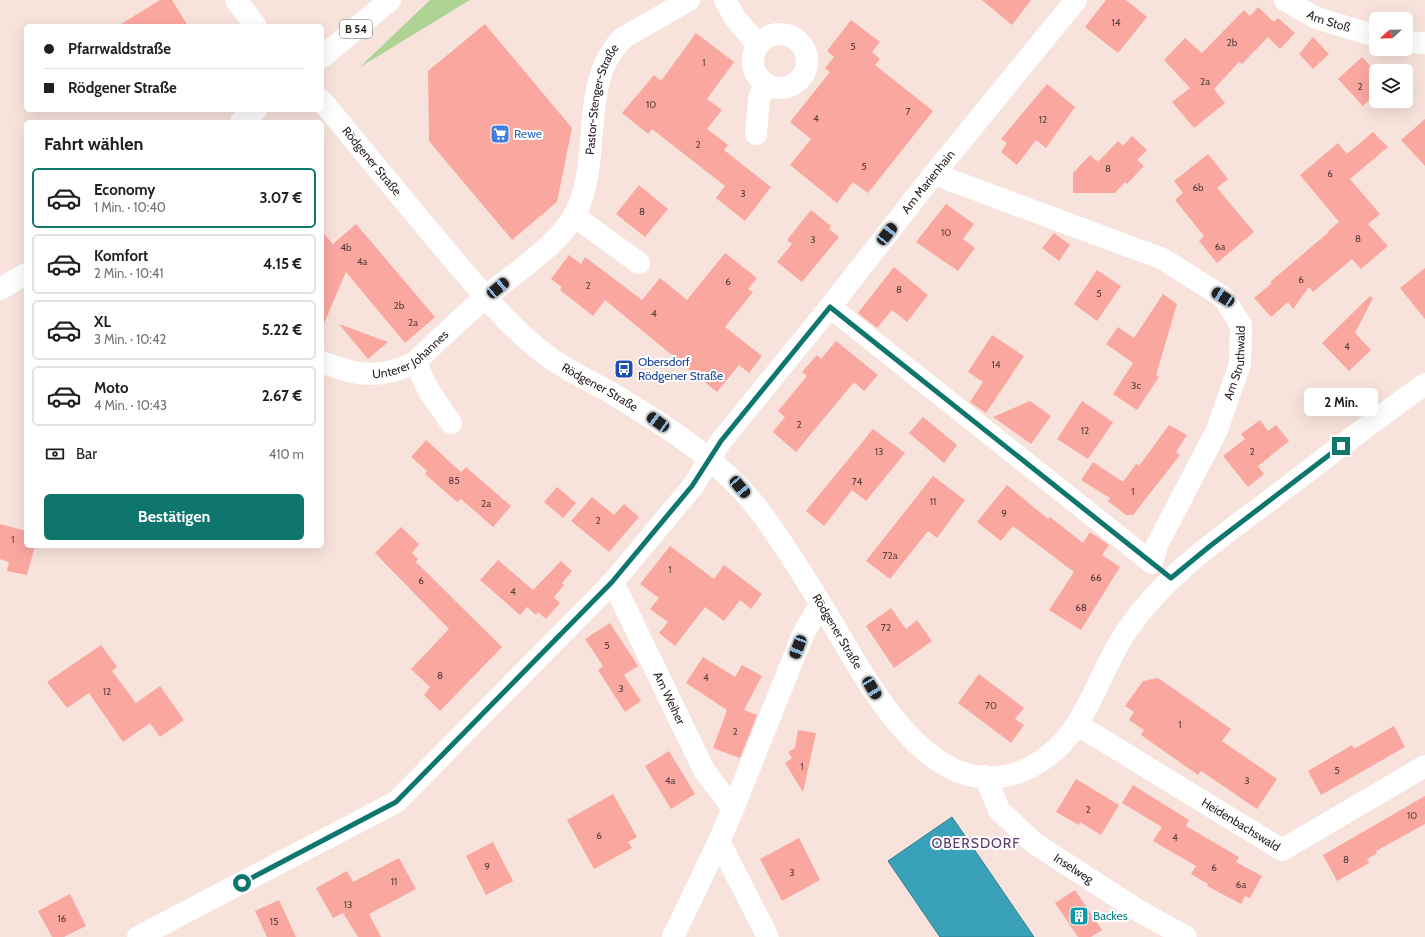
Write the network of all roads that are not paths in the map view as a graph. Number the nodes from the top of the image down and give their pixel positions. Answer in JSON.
{"nodes":[{"id":1,"x":236,"y":0,"type":"edge"},
{"id":2,"x":390,"y":0,"type":"edge"},
{"id":3,"x":689,"y":0,"type":"edge"},
{"id":4,"x":725,"y":0,"type":"edge"},
{"id":5,"x":1076,"y":0,"type":"edge"},
{"id":6,"x":1285,"y":0,"type":"edge"},
{"id":7,"x":254,"y":24,"type":"edge"},
{"id":8,"x":1369,"y":34,"type":"edge"},
{"id":9,"x":1413,"y":42,"type":"edge"},
{"id":10,"x":1425,"y":43,"type":"edge"},
{"id":11,"x":758,"y":45,"type":"junction"},
{"id":12,"x":324,"y":55,"type":"edge"},
{"id":13,"x":765,"y":83,"type":"junction"},
{"id":14,"x":324,"y":103,"type":"edge"},
{"id":15,"x":254,"y":112,"type":"edge"},
{"id":16,"x":244,"y":120,"type":"edge"},
{"id":17,"x":756,"y":134,"type":"dead end"},
{"id":18,"x":934,"y":174,"type":"junction"},
{"id":19,"x":574,"y":216,"type":"junction"},
{"id":20,"x":639,"y":263,"type":"dead end"},
{"id":21,"x":24,"y":275,"type":"edge"},
{"id":22,"x":0,"y":289,"type":"edge"},
{"id":23,"x":486,"y":297,"type":"junction"},
{"id":24,"x":830,"y":307,"type":"junction"},
{"id":25,"x":415,"y":362,"type":"junction"},
{"id":26,"x":324,"y":363,"type":"edge"},
{"id":27,"x":1425,"y":384,"type":"edge"},
{"id":28,"x":451,"y":424,"type":"dead end"},
{"id":29,"x":709,"y":458,"type":"junction"},
{"id":30,"x":1152,"y":563,"type":"junction"},
{"id":31,"x":1171,"y":578,"type":"junction"},
{"id":32,"x":612,"y":582,"type":"junction"},
{"id":33,"x":821,"y":604,"type":"junction"},
{"id":34,"x":1078,"y":725,"type":"junction"},
{"id":35,"x":1425,"y":766,"type":"edge"},
{"id":36,"x":985,"y":776,"type":"junction"},
{"id":37,"x":734,"y":809,"type":"junction"},
{"id":38,"x":719,"y":841,"type":"junction"},
{"id":39,"x":138,"y":937,"type":"edge"},
{"id":40,"x":673,"y":937,"type":"edge"},
{"id":41,"x":768,"y":937,"type":"edge"},
{"id":42,"x":1186,"y":937,"type":"edge"}],
"edges":[{"from":1,"to":7,"type":"street"},
{"from":2,"to":12,"type":"street","number":"B 54"},
{"from":3,"to":19,"type":"street","name":"Pastor-Stenger-Straße"},
{"from":4,"to":11,"type":"street"},
{"from":5,"to":18,"type":"street","name":"Am Marienhain"},
{"from":6,"to":8,"type":"street","name":"Am Stoß"},
{"from":9,"to":10,"type":"street"},
{"from":11,"to":13,"type":"street"},
{"from":11,"to":13,"type":"street"},
{"from":13,"to":17,"type":"street"},
{"from":14,"to":23,"type":"street","name":"Rödgener Straße"},
{"from":15,"to":16,"type":"street"},
{"from":18,"to":24,"type":"street","name":"Am Marienhain"},
{"from":18,"to":30,"type":"street","name":"Am Struthwald"},
{"from":19,"to":20,"type":"street"},
{"from":19,"to":23,"type":"street","name":"Pastor-Stenger-Straße"},
{"from":21,"to":22,"type":"street"},
{"from":23,"to":25,"type":"street","name":"Unterer Johannes"},
{"from":23,"to":29,"type":"street","name":"Rödgener Straße"},
{"from":24,"to":29,"type":"street","name":"Am Marienhain"},
{"from":24,"to":30,"type":"street"},
{"from":25,"to":26,"type":"street","name":"Unterer Johannes"},
{"from":25,"to":28,"type":"street"},
{"from":27,"to":31,"type":"street","name":"Rödgener Straße"},
{"from":29,"to":32,"type":"street","name":"Am Marienhain"},
{"from":29,"to":33,"type":"street","name":"Rödgener Straße"},
{"from":30,"to":31,"type":"street"},
{"from":31,"to":34,"type":"street","name":"Rödgener Straße"},
{"from":32,"to":37,"type":"street","name":"Am Weiher"},
{"from":32,"to":39,"type":"street","name":"Am Marienhain"},
{"from":33,"to":36,"type":"street","name":"Rödgener Straße"},
{"from":33,"to":37,"type":"street"},
{"from":34,"to":35,"type":"street","name":"Heidenbachswald"},
{"from":34,"to":36,"type":"street","name":"Rödgener Straße"},
{"from":36,"to":42,"type":"street","name":"Inselweg"},
{"from":37,"to":38,"type":"street"},
{"from":38,"to":40,"type":"street"},
{"from":38,"to":41,"type":"street"}]}
